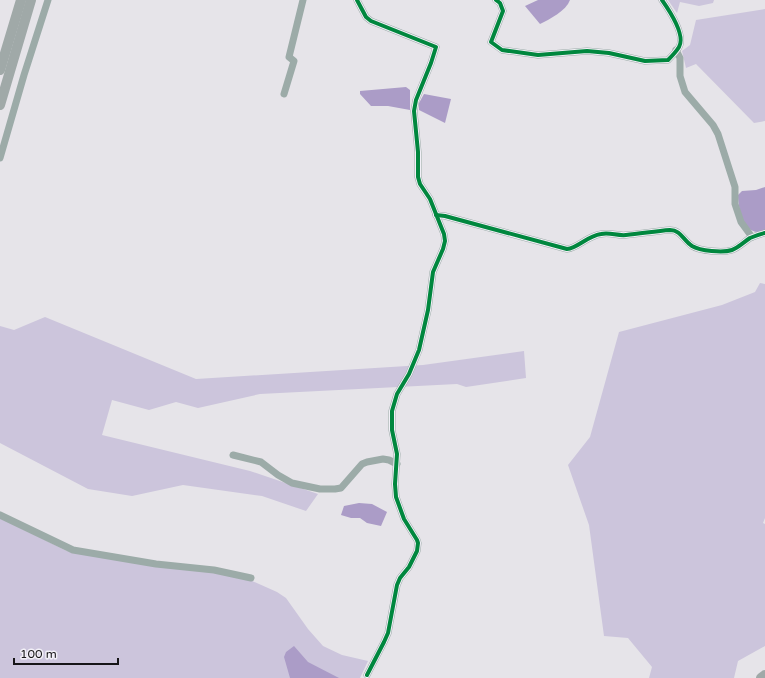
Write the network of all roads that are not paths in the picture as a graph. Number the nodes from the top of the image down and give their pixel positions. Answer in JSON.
{"nodes":[{"id":1,"x":21,"y":0,"type":"edge"},
{"id":2,"x":31,"y":0,"type":"edge"},
{"id":3,"x":48,"y":0,"type":"edge"},
{"id":4,"x":303,"y":0,"type":"edge"},
{"id":5,"x":357,"y":0,"type":"edge"},
{"id":6,"x":496,"y":0,"type":"edge"},
{"id":7,"x":662,"y":0,"type":"edge"},
{"id":8,"x":676,"y":50,"type":"junction"},
{"id":9,"x":0,"y":70,"type":"edge"},
{"id":10,"x":284,"y":94,"type":"dead end"},
{"id":11,"x":0,"y":105,"type":"edge"},
{"id":12,"x":0,"y":158,"type":"edge"},
{"id":13,"x":436,"y":215,"type":"junction"},
{"id":14,"x":765,"y":233,"type":"edge"},
{"id":15,"x":752,"y":237,"type":"junction"},
{"id":16,"x":233,"y":455,"type":"dead end"},
{"id":17,"x":397,"y":464,"type":"junction"},
{"id":18,"x":0,"y":515,"type":"edge"},
{"id":19,"x":251,"y":578,"type":"dead end"},
{"id":20,"x":367,"y":674,"type":"dead end"},
{"id":21,"x":765,"y":675,"type":"edge"},
{"id":22,"x":761,"y":678,"type":"edge"}],
"edges":[{"from":1,"to":9,"type":"highway"},
{"from":2,"to":11,"type":"highway"},
{"from":3,"to":12,"type":"street"},
{"from":4,"to":10,"type":"street"},
{"from":5,"to":13,"type":"street"},
{"from":6,"to":8,"type":"street"},
{"from":7,"to":8,"type":"street"},
{"from":8,"to":15,"type":"street"},
{"from":13,"to":15,"type":"street"},
{"from":13,"to":17,"type":"street"},
{"from":14,"to":15,"type":"street"},
{"from":16,"to":17,"type":"street"},
{"from":17,"to":20,"type":"street"},
{"from":18,"to":19,"type":"street"},
{"from":21,"to":22,"type":"highway"}]}
